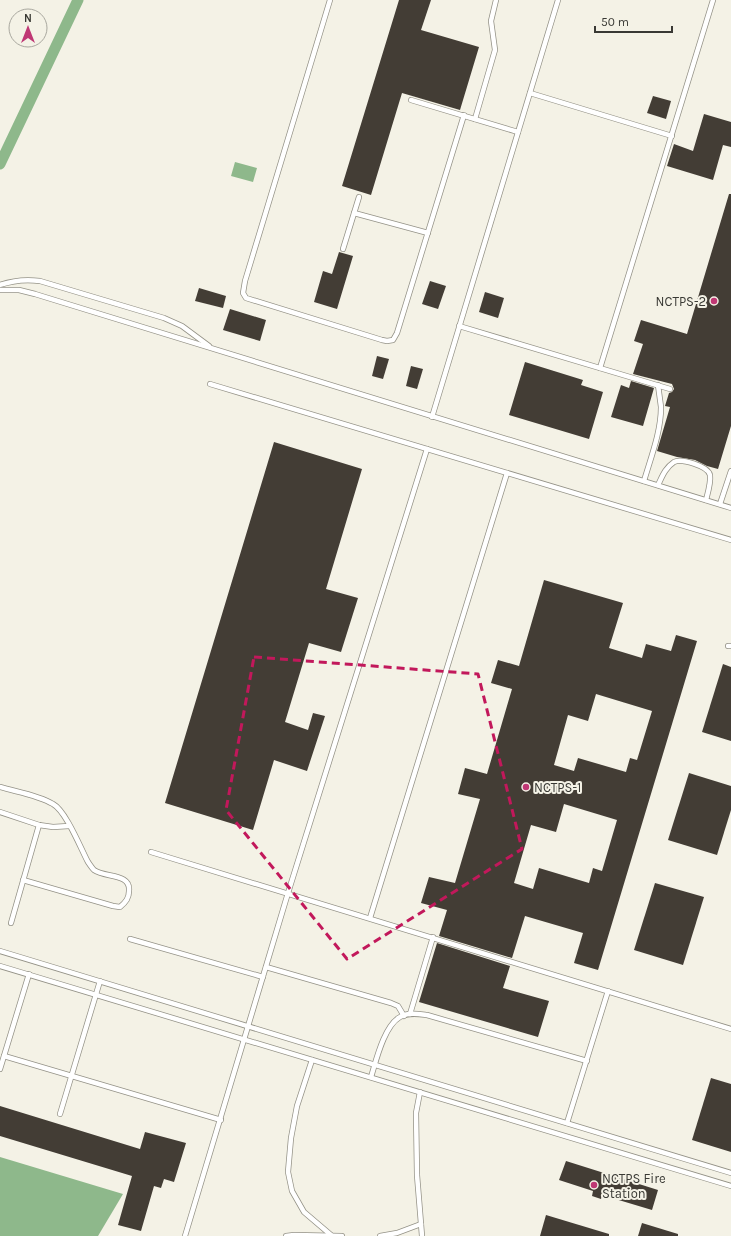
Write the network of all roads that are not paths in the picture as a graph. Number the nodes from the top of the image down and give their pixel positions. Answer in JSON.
{"nodes":[{"id":1,"x":330,"y":0,"type":"edge"},
{"id":2,"x":496,"y":0,"type":"edge"},
{"id":3,"x":558,"y":0,"type":"edge"},
{"id":4,"x":713,"y":0,"type":"edge"},
{"id":5,"x":530,"y":93,"type":"junction"},
{"id":6,"x":412,"y":100,"type":"dead end"},
{"id":7,"x":464,"y":116,"type":"junction"},
{"id":8,"x":475,"y":119,"type":"junction"},
{"id":9,"x":518,"y":132,"type":"junction"},
{"id":10,"x":672,"y":136,"type":"junction"},
{"id":11,"x":359,"y":197,"type":"dead end"},
{"id":12,"x":354,"y":212,"type":"junction"},
{"id":13,"x":428,"y":233,"type":"junction"},
{"id":14,"x":343,"y":248,"type":"dead end"},
{"id":15,"x":0,"y":285,"type":"edge"},
{"id":16,"x":0,"y":290,"type":"edge"},
{"id":17,"x":459,"y":326,"type":"junction"},
{"id":18,"x":212,"y":348,"type":"junction"},
{"id":19,"x":600,"y":368,"type":"junction"},
{"id":20,"x":210,"y":384,"type":"dead end"},
{"id":21,"x":658,"y":385,"type":"junction"},
{"id":22,"x":670,"y":389,"type":"dead end"},
{"id":23,"x":432,"y":417,"type":"junction"},
{"id":24,"x":427,"y":449,"type":"junction"},
{"id":25,"x":731,"y":471,"type":"edge"},
{"id":26,"x":507,"y":473,"type":"junction"},
{"id":27,"x":644,"y":481,"type":"junction"},
{"id":28,"x":658,"y":486,"type":"junction"},
{"id":29,"x":706,"y":500,"type":"junction"},
{"id":30,"x":720,"y":504,"type":"junction"},
{"id":31,"x":731,"y":508,"type":"edge"},
{"id":32,"x":731,"y":540,"type":"edge"},
{"id":33,"x":0,"y":787,"type":"edge"},
{"id":34,"x":0,"y":812,"type":"edge"},
{"id":35,"x":39,"y":825,"type":"junction"},
{"id":36,"x":69,"y":826,"type":"junction"},
{"id":37,"x":151,"y":852,"type":"dead end"},
{"id":38,"x":23,"y":880,"type":"junction"},
{"id":39,"x":288,"y":893,"type":"junction"},
{"id":40,"x":370,"y":918,"type":"junction"},
{"id":41,"x":11,"y":923,"type":"dead end"},
{"id":42,"x":130,"y":938,"type":"dead end"},
{"id":43,"x":433,"y":938,"type":"junction"},
{"id":44,"x":0,"y":951,"type":"edge"},
{"id":45,"x":0,"y":966,"type":"edge"},
{"id":46,"x":266,"y":967,"type":"junction"},
{"id":47,"x":29,"y":974,"type":"junction"},
{"id":48,"x":263,"y":977,"type":"junction"},
{"id":49,"x":100,"y":982,"type":"junction"},
{"id":50,"x":608,"y":991,"type":"junction"},
{"id":51,"x":96,"y":995,"type":"junction"},
{"id":52,"x":410,"y":1014,"type":"junction"},
{"id":53,"x":404,"y":1016,"type":"junction"},
{"id":54,"x":248,"y":1027,"type":"junction"},
{"id":55,"x":731,"y":1029,"type":"edge"},
{"id":56,"x":244,"y":1039,"type":"junction"},
{"id":57,"x":4,"y":1056,"type":"junction"},
{"id":58,"x":312,"y":1060,"type":"junction"},
{"id":59,"x":587,"y":1061,"type":"junction"},
{"id":60,"x":374,"y":1065,"type":"junction"},
{"id":61,"x":0,"y":1069,"type":"edge"},
{"id":62,"x":72,"y":1076,"type":"junction"},
{"id":63,"x":371,"y":1077,"type":"junction"},
{"id":64,"x":420,"y":1092,"type":"junction"},
{"id":65,"x":60,"y":1114,"type":"dead end"},
{"id":66,"x":221,"y":1120,"type":"junction"},
{"id":67,"x":567,"y":1123,"type":"junction"},
{"id":68,"x":731,"y":1173,"type":"edge"},
{"id":69,"x":731,"y":1186,"type":"edge"},
{"id":70,"x":421,"y":1224,"type":"junction"},
{"id":71,"x":330,"y":1235,"type":"junction"},
{"id":72,"x":185,"y":1236,"type":"edge"},
{"id":73,"x":286,"y":1236,"type":"edge"},
{"id":74,"x":342,"y":1236,"type":"edge"},
{"id":75,"x":380,"y":1236,"type":"edge"},
{"id":76,"x":422,"y":1236,"type":"edge"}],
"edges":[{"from":1,"to":13,"type":"lane"},
{"from":2,"to":8,"type":"lane"},
{"from":3,"to":5,"type":"lane"},
{"from":4,"to":10,"type":"lane"},
{"from":5,"to":9,"type":"lane"},
{"from":5,"to":10,"type":"lane"},
{"from":6,"to":7,"type":"lane"},
{"from":7,"to":8,"type":"lane"},
{"from":7,"to":13,"type":"lane"},
{"from":8,"to":9,"type":"lane"},
{"from":9,"to":17,"type":"lane"},
{"from":10,"to":19,"type":"lane"},
{"from":11,"to":12,"type":"lane"},
{"from":12,"to":13,"type":"lane"},
{"from":12,"to":14,"type":"lane"},
{"from":15,"to":18,"type":"lane"},
{"from":16,"to":18,"type":"lane"},
{"from":17,"to":19,"type":"lane"},
{"from":17,"to":23,"type":"lane"},
{"from":18,"to":23,"type":"lane"},
{"from":19,"to":21,"type":"lane"},
{"from":20,"to":24,"type":"lane"},
{"from":21,"to":22,"type":"lane"},
{"from":21,"to":27,"type":"lane"},
{"from":23,"to":27,"type":"lane"},
{"from":24,"to":26,"type":"lane"},
{"from":24,"to":39,"type":"lane"},
{"from":25,"to":30,"type":"lane"},
{"from":26,"to":32,"type":"lane"},
{"from":26,"to":40,"type":"lane"},
{"from":27,"to":28,"type":"lane"},
{"from":28,"to":29,"type":"lane"},
{"from":28,"to":29,"type":"lane"},
{"from":29,"to":30,"type":"lane"},
{"from":30,"to":31,"type":"lane"},
{"from":33,"to":36,"type":"lane"},
{"from":34,"to":35,"type":"lane"},
{"from":35,"to":36,"type":"lane"},
{"from":35,"to":38,"type":"lane"},
{"from":36,"to":38,"type":"lane"},
{"from":37,"to":39,"type":"lane"},
{"from":38,"to":41,"type":"lane"},
{"from":39,"to":40,"type":"lane"},
{"from":39,"to":46,"type":"lane"},
{"from":40,"to":43,"type":"lane"},
{"from":42,"to":48,"type":"lane"},
{"from":43,"to":50,"type":"lane"},
{"from":43,"to":52,"type":"lane"},
{"from":44,"to":49,"type":"lane"},
{"from":45,"to":47,"type":"lane"},
{"from":46,"to":48,"type":"lane"},
{"from":46,"to":53,"type":"lane"},
{"from":47,"to":51,"type":"lane"},
{"from":47,"to":57,"type":"lane"},
{"from":48,"to":54,"type":"lane"},
{"from":49,"to":51,"type":"lane"},
{"from":49,"to":54,"type":"lane"},
{"from":50,"to":55,"type":"lane"},
{"from":50,"to":59,"type":"lane"},
{"from":51,"to":56,"type":"lane"},
{"from":51,"to":62,"type":"lane"},
{"from":52,"to":53,"type":"lane"},
{"from":52,"to":59,"type":"lane"},
{"from":53,"to":60,"type":"lane"},
{"from":54,"to":56,"type":"lane"},
{"from":54,"to":60,"type":"lane"},
{"from":56,"to":58,"type":"lane"},
{"from":56,"to":66,"type":"lane"},
{"from":57,"to":61,"type":"lane"},
{"from":57,"to":62,"type":"lane"},
{"from":58,"to":63,"type":"lane"},
{"from":58,"to":71,"type":"lane"},
{"from":59,"to":67,"type":"lane"},
{"from":60,"to":63,"type":"lane"},
{"from":60,"to":67,"type":"lane"},
{"from":62,"to":65,"type":"lane"},
{"from":62,"to":66,"type":"lane"},
{"from":63,"to":64,"type":"lane"},
{"from":64,"to":69,"type":"lane"},
{"from":64,"to":70,"type":"lane"},
{"from":66,"to":72,"type":"lane"},
{"from":67,"to":68,"type":"lane"},
{"from":70,"to":75,"type":"lane"},
{"from":70,"to":76,"type":"lane"},
{"from":71,"to":73,"type":"lane"},
{"from":71,"to":74,"type":"lane"}]}
